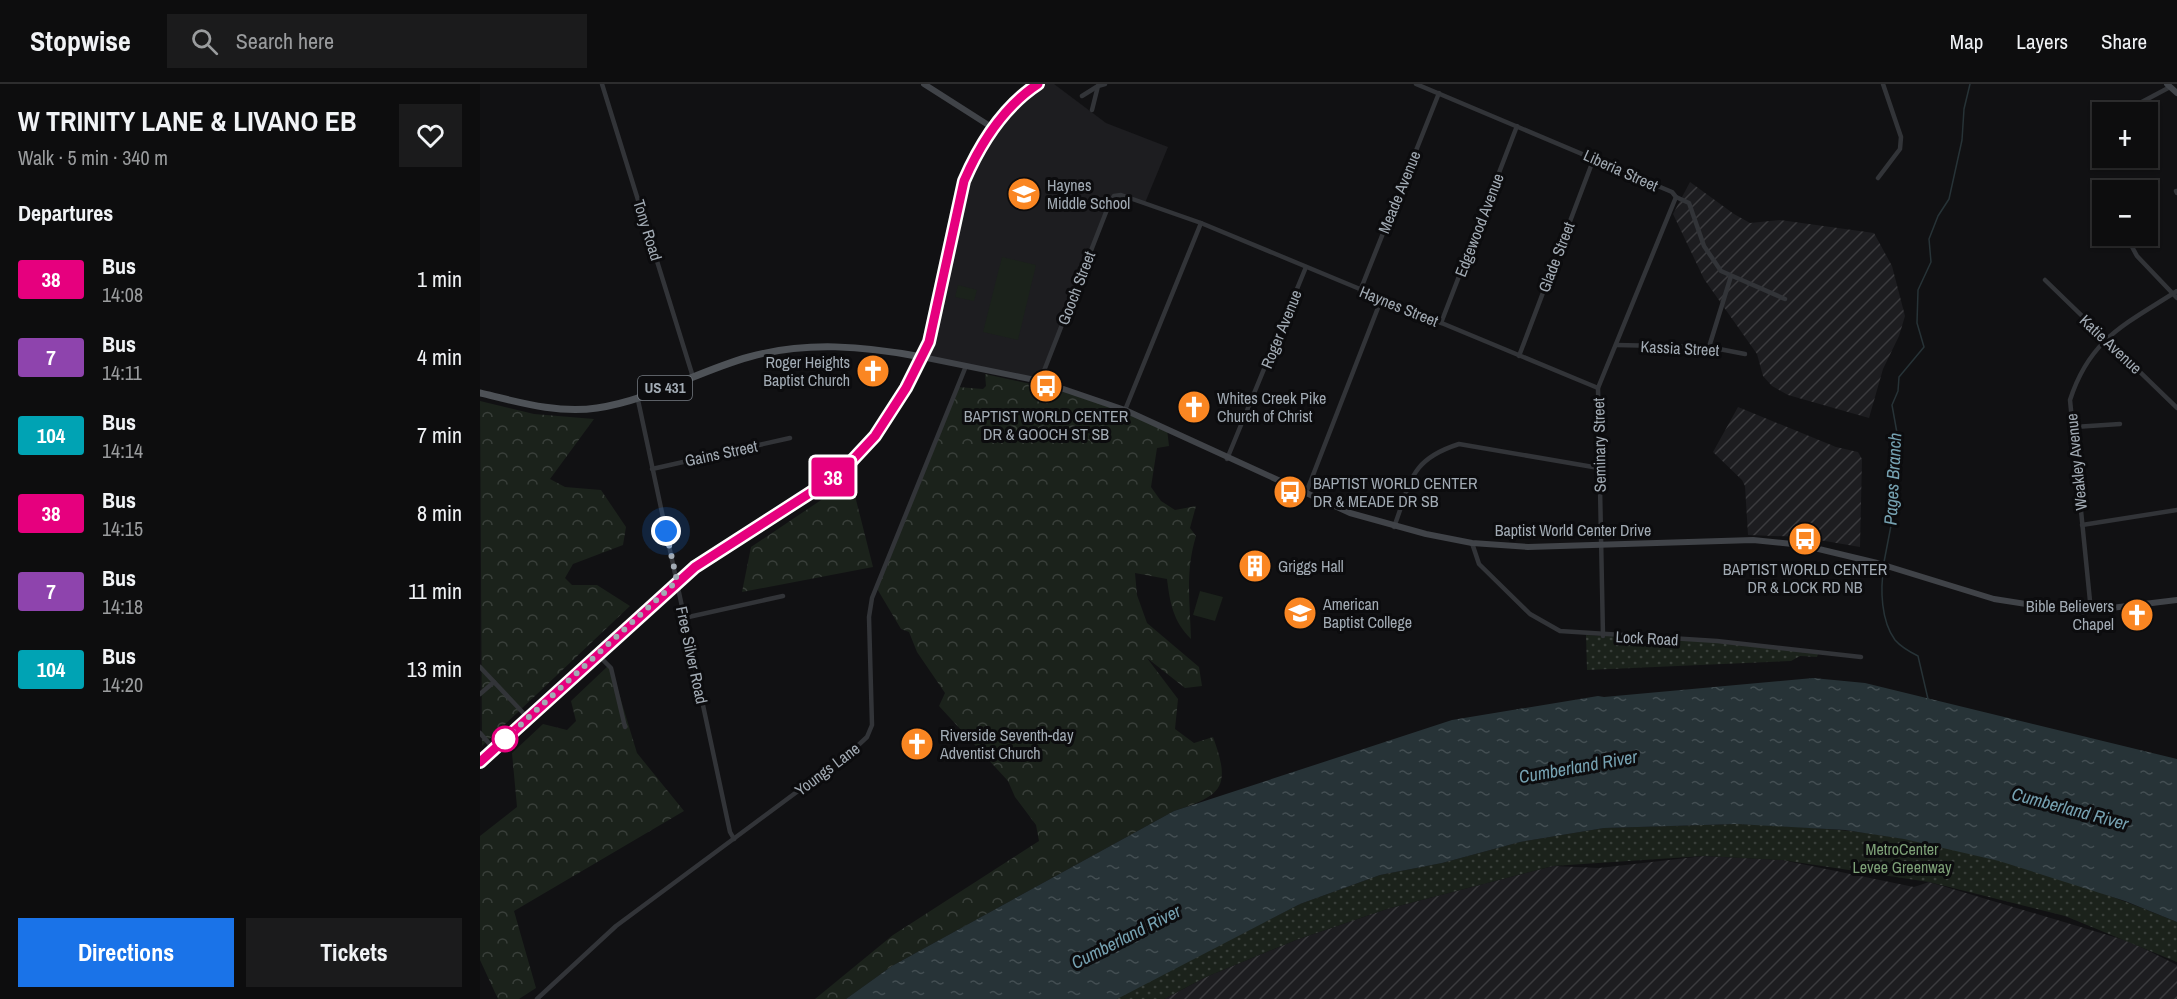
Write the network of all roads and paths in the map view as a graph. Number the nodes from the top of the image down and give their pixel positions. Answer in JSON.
{"nodes":[{"id":1,"x":602,"y":84,"type":"edge"},
{"id":2,"x":924,"y":84,"type":"edge"},
{"id":3,"x":1038,"y":84,"type":"edge"},
{"id":4,"x":1105,"y":84,"type":"edge"},
{"id":5,"x":1416,"y":84,"type":"edge"},
{"id":6,"x":1883,"y":84,"type":"edge"},
{"id":7,"x":1098,"y":85,"type":"edge"},
{"id":8,"x":2168,"y":85,"type":"edge"},
{"id":9,"x":1439,"y":93,"type":"junction"},
{"id":10,"x":2177,"y":93,"type":"edge"},
{"id":11,"x":1082,"y":96,"type":"dead end"},
{"id":12,"x":2140,"y":102,"type":"edge"},
{"id":13,"x":1092,"y":110,"type":"dead end"},
{"id":14,"x":1516,"y":126,"type":"junction"},
{"id":15,"x":993,"y":128,"type":"junction"},
{"id":16,"x":1594,"y":158,"type":"junction"},
{"id":17,"x":1878,"y":178,"type":"dead end"},
{"id":18,"x":1114,"y":196,"type":"joint"},
{"id":19,"x":1676,"y":197,"type":"junction"},
{"id":20,"x":1201,"y":224,"type":"junction"},
{"id":21,"x":2131,"y":246,"type":"edge"},
{"id":22,"x":1306,"y":267,"type":"junction"},
{"id":23,"x":1731,"y":276,"type":"junction"},
{"id":24,"x":2045,"y":280,"type":"dead end"},
{"id":25,"x":1360,"y":291,"type":"junction"},
{"id":26,"x":2175,"y":294,"type":"edge"},
{"id":27,"x":1785,"y":299,"type":"dead end"},
{"id":28,"x":1381,"y":300,"type":"junction"},
{"id":29,"x":1441,"y":323,"type":"junction"},
{"id":30,"x":2105,"y":338,"type":"junction"},
{"id":31,"x":1616,"y":345,"type":"junction"},
{"id":32,"x":1709,"y":347,"type":"junction"},
{"id":33,"x":1745,"y":354,"type":"dead end"},
{"id":34,"x":1519,"y":356,"type":"junction"},
{"id":35,"x":921,"y":357,"type":"junction"},
{"id":36,"x":966,"y":366,"type":"junction"},
{"id":37,"x":693,"y":377,"type":"junction"},
{"id":38,"x":1040,"y":381,"type":"junction"},
{"id":39,"x":1598,"y":388,"type":"junction"},
{"id":40,"x":480,"y":393,"type":"edge"},
{"id":41,"x":638,"y":400,"type":"junction"},
{"id":42,"x":2177,"y":408,"type":"edge"},
{"id":43,"x":1125,"y":410,"type":"junction"},
{"id":44,"x":2121,"y":424,"type":"dead end"},
{"id":45,"x":2074,"y":427,"type":"junction"},
{"id":46,"x":789,"y":438,"type":"dead end"},
{"id":47,"x":1227,"y":459,"type":"junction"},
{"id":48,"x":1599,"y":468,"type":"junction"},
{"id":49,"x":652,"y":469,"type":"junction"},
{"id":50,"x":1305,"y":495,"type":"junction"},
{"id":51,"x":2177,"y":510,"type":"edge"},
{"id":52,"x":2082,"y":525,"type":"junction"},
{"id":53,"x":1394,"y":527,"type":"junction"},
{"id":54,"x":1472,"y":543,"type":"junction"},
{"id":55,"x":1601,"y":545,"type":"junction"},
{"id":56,"x":677,"y":581,"type":"junction"},
{"id":57,"x":783,"y":596,"type":"dead end"},
{"id":58,"x":2177,"y":600,"type":"edge"},
{"id":59,"x":2091,"y":610,"type":"junction"},
{"id":60,"x":684,"y":618,"type":"junction"},
{"id":61,"x":1603,"y":636,"type":"junction"},
{"id":62,"x":597,"y":654,"type":"junction"},
{"id":63,"x":1861,"y":657,"type":"dead end"},
{"id":64,"x":480,"y":667,"type":"edge"},
{"id":65,"x":494,"y":682,"type":"junction"},
{"id":66,"x":480,"y":694,"type":"edge"},
{"id":67,"x":528,"y":718,"type":"junction"},
{"id":68,"x":625,"y":727,"type":"dead end"},
{"id":69,"x":480,"y":733,"type":"edge"},
{"id":70,"x":494,"y":749,"type":"junction"},
{"id":71,"x":480,"y":762,"type":"edge"},
{"id":72,"x":734,"y":839,"type":"junction"},
{"id":73,"x":537,"y":999,"type":"edge"}],
"edges":[{"from":1,"to":37,"type":"street","name":"Tony Road"},
{"from":2,"to":15,"type":"street"},
{"from":3,"to":15,"type":"main road"},
{"from":4,"to":7,"type":"street"},
{"from":5,"to":9,"type":"street","name":"Liberia Street"},
{"from":6,"to":17,"type":"street"},
{"from":7,"to":11,"type":"street"},
{"from":7,"to":13,"type":"street"},
{"from":8,"to":10,"type":"street"},
{"from":8,"to":12,"type":"street"},
{"from":9,"to":14,"type":"street","name":"Liberia Street"},
{"from":9,"to":25,"type":"street","name":"Meade Avenue"},
{"from":14,"to":16,"type":"street","name":"Liberia Street"},
{"from":14,"to":29,"type":"street","name":"Edgewood Avenue"},
{"from":15,"to":35,"type":"main road"},
{"from":16,"to":19,"type":"street","name":"Liberia Street"},
{"from":16,"to":34,"type":"street","name":"Glade Street"},
{"from":18,"to":20,"type":"street","name":"Haynes Street"},
{"from":18,"to":38,"type":"street","name":"Gooch Street"},
{"from":19,"to":23,"type":"street","name":"Liberia Street"},
{"from":19,"to":31,"type":"street","name":"Seminary Street"},
{"from":20,"to":22,"type":"street","name":"Haynes Street"},
{"from":20,"to":43,"type":"street"},
{"from":21,"to":26,"type":"street"},
{"from":22,"to":25,"type":"street","name":"Haynes Street"},
{"from":22,"to":47,"type":"street","name":"Roger Avenue"},
{"from":23,"to":27,"type":"street","name":"Liberia Street"},
{"from":23,"to":32,"type":"street"},
{"from":24,"to":30,"type":"street","name":"Katie Avenue"},
{"from":25,"to":28,"type":"street","name":"Haynes Street"},
{"from":26,"to":30,"type":"street","name":"Weakley Avenue"},
{"from":28,"to":29,"type":"street","name":"Haynes Street"},
{"from":28,"to":50,"type":"street"},
{"from":29,"to":34,"type":"street","name":"Haynes Street"},
{"from":30,"to":42,"type":"street","name":"Katie Avenue"},
{"from":30,"to":45,"type":"street","name":"Weakley Avenue"},
{"from":31,"to":32,"type":"street","name":"Kassia Street"},
{"from":31,"to":39,"type":"street","name":"Seminary Street"},
{"from":32,"to":33,"type":"street","name":"Kassia Street"},
{"from":34,"to":39,"type":"street","name":"Haynes Street"},
{"from":35,"to":36,"type":"street","name":"Baptist World Center Drive"},
{"from":35,"to":37,"type":"main road","number":"US 431"},
{"from":35,"to":56,"type":"street"},
{"from":36,"to":38,"type":"street","name":"Baptist World Center Drive"},
{"from":36,"to":72,"type":"street","name":"Youngs Lane"},
{"from":37,"to":41,"type":"main road","number":"US 431"},
{"from":38,"to":43,"type":"street","name":"Baptist World Center Drive"},
{"from":39,"to":48,"type":"street","name":"Seminary Street"},
{"from":40,"to":41,"type":"main road","number":"US 431"},
{"from":41,"to":49,"type":"street","name":"Free Silver Road"},
{"from":43,"to":47,"type":"street","name":"Baptist World Center Drive"},
{"from":44,"to":45,"type":"street"},
{"from":45,"to":52,"type":"street","name":"Weakley Avenue"},
{"from":46,"to":49,"type":"street","name":"Gains Street"},
{"from":47,"to":50,"type":"street","name":"Baptist World Center Drive"},
{"from":48,"to":53,"type":"street"},
{"from":48,"to":55,"type":"street","name":"Seminary Street"},
{"from":49,"to":56,"type":"street","name":"Free Silver Road"},
{"from":50,"to":53,"type":"street","name":"Baptist World Center Drive"},
{"from":51,"to":52,"type":"street"},
{"from":52,"to":59,"type":"street","name":"Weakley Avenue"},
{"from":53,"to":54,"type":"street","name":"Baptist World Center Drive"},
{"from":54,"to":55,"type":"street","name":"Baptist World Center Drive"},
{"from":54,"to":61,"type":"street","name":"Lock Road"},
{"from":55,"to":59,"type":"street","name":"Baptist World Center Drive"},
{"from":55,"to":61,"type":"street","name":"Seminary Street"},
{"from":56,"to":60,"type":"street","name":"Free Silver Road"},
{"from":56,"to":62,"type":"street"},
{"from":57,"to":60,"type":"street"},
{"from":58,"to":59,"type":"street","name":"Baptist World Center Drive"},
{"from":60,"to":72,"type":"street","name":"Free Silver Road"},
{"from":61,"to":63,"type":"street","name":"Lock Road"},
{"from":62,"to":67,"type":"street"},
{"from":62,"to":68,"type":"street"},
{"from":64,"to":65,"type":"street"},
{"from":65,"to":66,"type":"street"},
{"from":65,"to":67,"type":"street"},
{"from":67,"to":70,"type":"street"},
{"from":69,"to":70,"type":"street"},
{"from":70,"to":71,"type":"street"},
{"from":72,"to":73,"type":"street","name":"Youngs Lane"}]}
